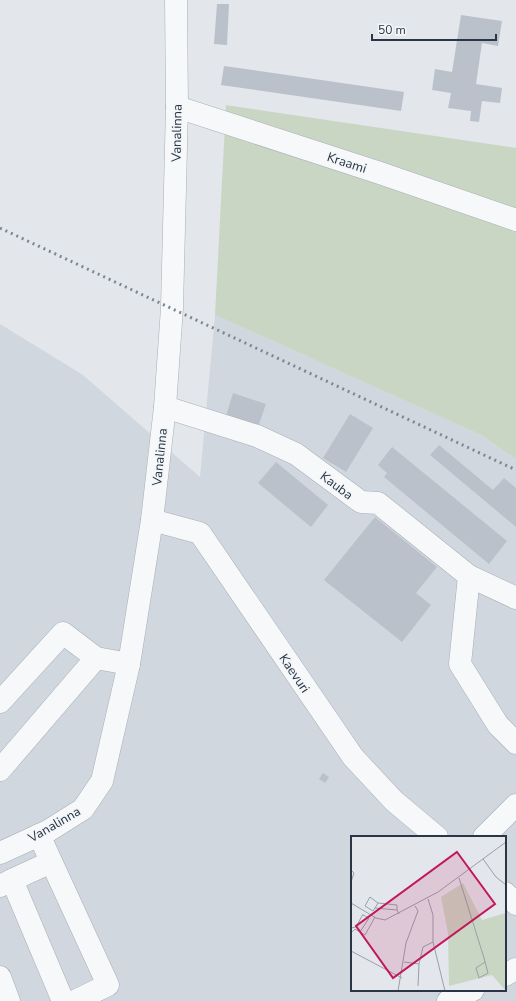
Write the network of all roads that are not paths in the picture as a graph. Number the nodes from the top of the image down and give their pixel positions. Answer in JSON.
{"nodes":[{"id":1,"x":176,"y":0,"type":"edge"},
{"id":2,"x":177,"y":107,"type":"junction"},
{"id":3,"x":516,"y":220,"type":"edge"},
{"id":4,"x":165,"y":407,"type":"junction"},
{"id":5,"x":152,"y":520,"type":"junction"},
{"id":6,"x":469,"y":576,"type":"junction"},
{"id":7,"x":516,"y":598,"type":"edge"},
{"id":8,"x":96,"y":658,"type":"junction"},
{"id":9,"x":129,"y":664,"type":"junction"},
{"id":10,"x":0,"y":702,"type":"edge"},
{"id":11,"x":516,"y":743,"type":"edge"},
{"id":12,"x":0,"y":770,"type":"edge"},
{"id":13,"x":516,"y":805,"type":"edge"},
{"id":14,"x":39,"y":835,"type":"junction"},
{"id":15,"x":436,"y":836,"type":"edge"},
{"id":16,"x":485,"y":836,"type":"edge"},
{"id":17,"x":0,"y":853,"type":"edge"},
{"id":18,"x":51,"y":862,"type":"junction"},
{"id":19,"x":6,"y":883,"type":"edge"},
{"id":20,"x":506,"y":894,"type":"edge"},
{"id":21,"x":516,"y":904,"type":"edge"},
{"id":22,"x":516,"y":969,"type":"edge"},
{"id":23,"x":506,"y":974,"type":"edge"},
{"id":24,"x":0,"y":977,"type":"edge"},
{"id":25,"x":470,"y":991,"type":"edge"},
{"id":26,"x":9,"y":1001,"type":"edge"},
{"id":27,"x":63,"y":1001,"type":"edge"},
{"id":28,"x":75,"y":1001,"type":"edge"},
{"id":29,"x":448,"y":1001,"type":"edge"}],
"edges":[{"from":1,"to":2,"type":"street","name":"Vanalinna"},
{"from":2,"to":3,"type":"street","name":"Kraami"},
{"from":2,"to":4,"type":"street","name":"Vanalinna"},
{"from":4,"to":5,"type":"street","name":"Vanalinna"},
{"from":4,"to":6,"type":"street","name":"Kauba"},
{"from":5,"to":9,"type":"street","name":"Vanalinna"},
{"from":5,"to":15,"type":"street","name":"Kaevuri"},
{"from":6,"to":7,"type":"street","name":"Kauba"},
{"from":6,"to":11,"type":"street"},
{"from":8,"to":9,"type":"street"},
{"from":8,"to":10,"type":"street"},
{"from":8,"to":12,"type":"street"},
{"from":9,"to":14,"type":"street","name":"Vanalinna"},
{"from":13,"to":16,"type":"street"},
{"from":14,"to":17,"type":"street","name":"Vanalinna"},
{"from":14,"to":18,"type":"street"},
{"from":18,"to":19,"type":"street"},
{"from":18,"to":28,"type":"street"},
{"from":19,"to":27,"type":"street"},
{"from":20,"to":21,"type":"street"},
{"from":22,"to":23,"type":"street"},
{"from":24,"to":26,"type":"street"},
{"from":25,"to":29,"type":"street"}]}
